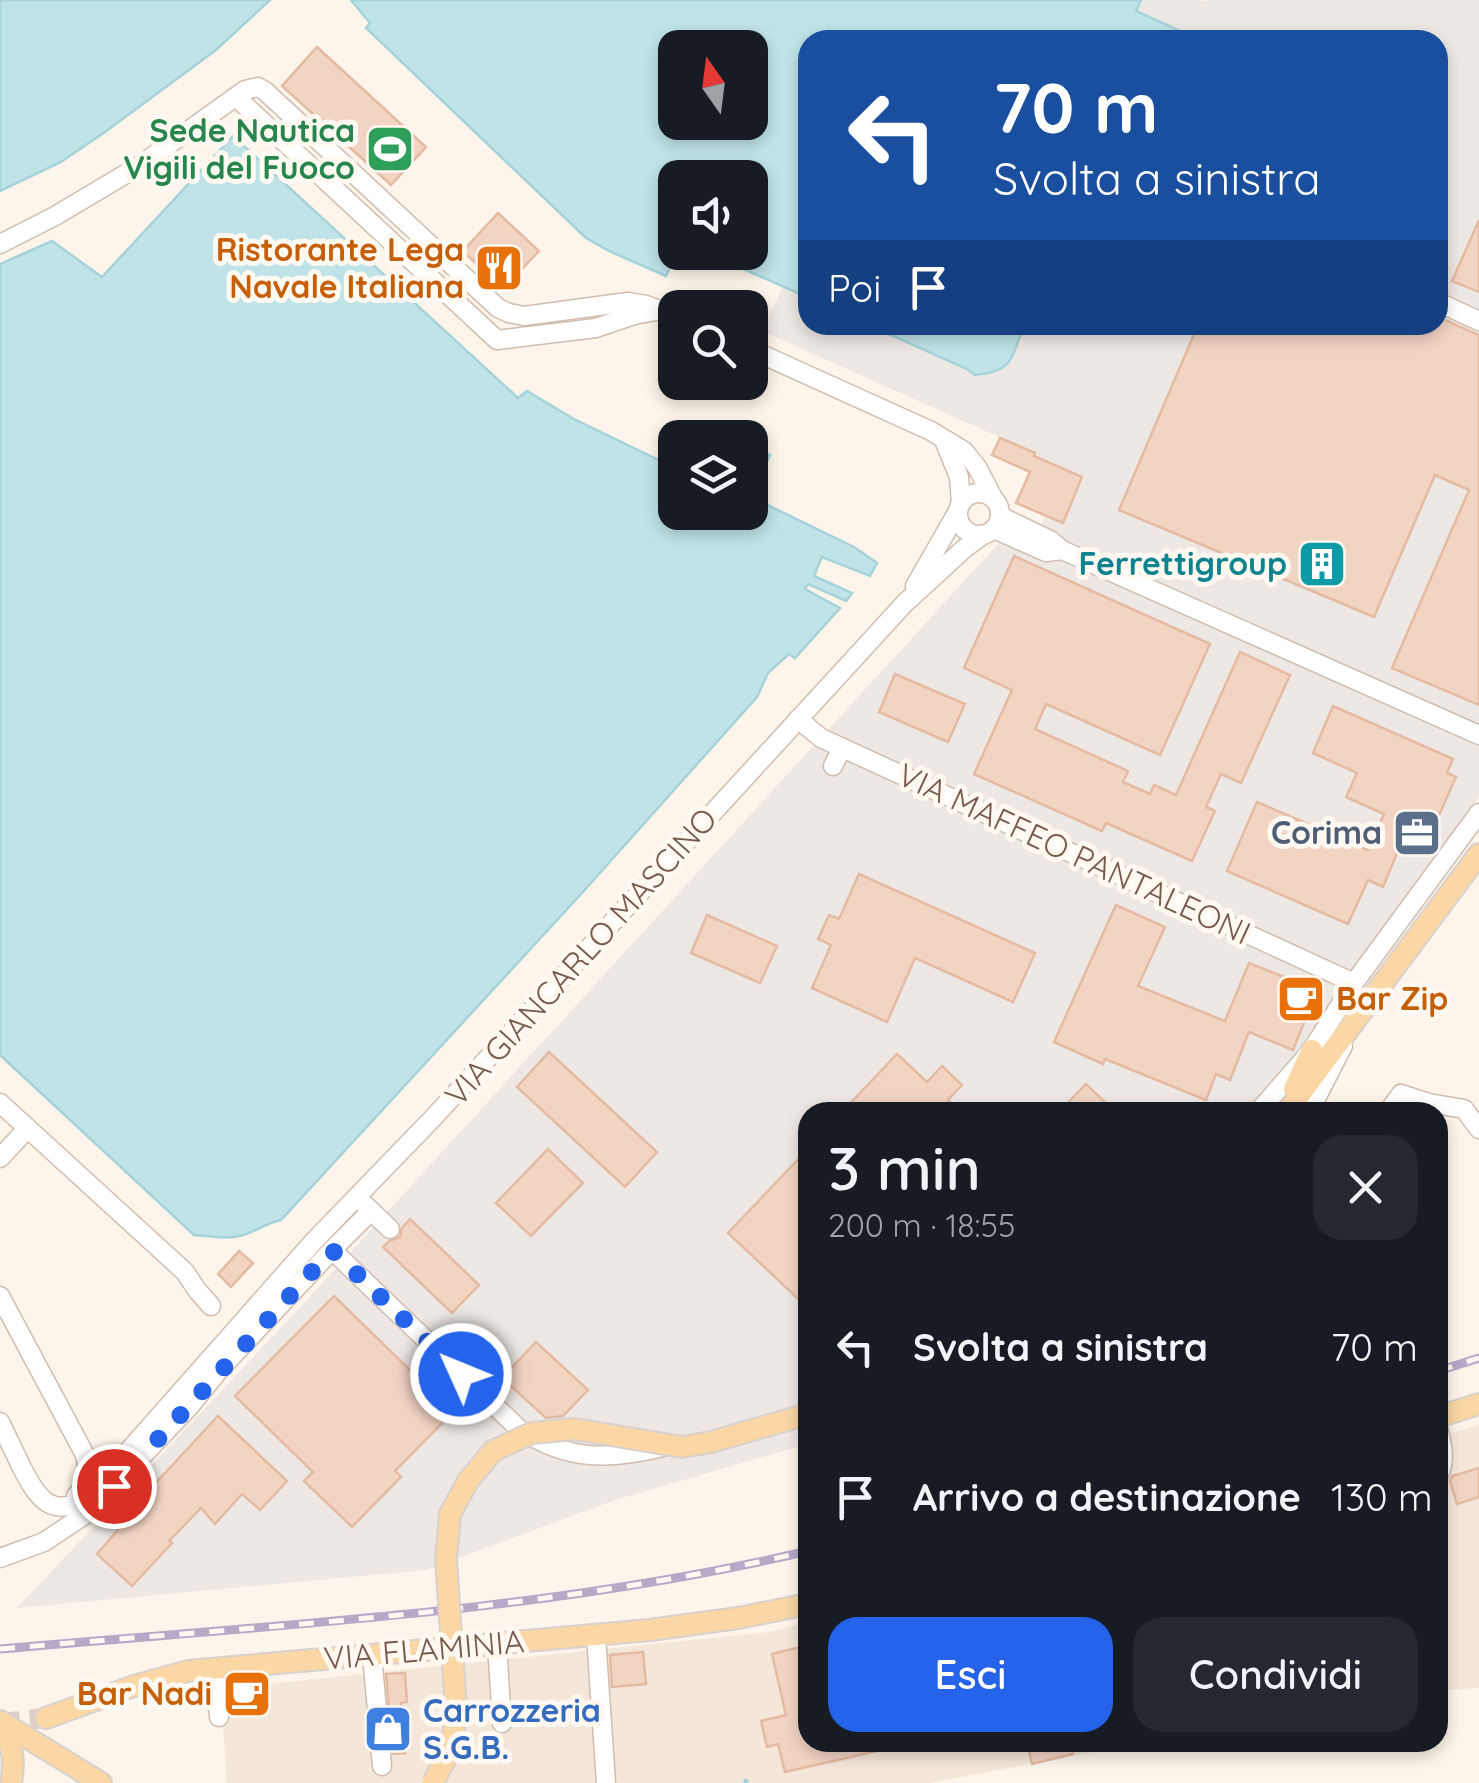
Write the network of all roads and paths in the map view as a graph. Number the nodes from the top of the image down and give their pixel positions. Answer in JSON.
{"nodes":[{"id":1,"x":236,"y":97,"type":"junction"},
{"id":2,"x":0,"y":244,"type":"edge"},
{"id":3,"x":1448,"y":307,"type":"edge"},
{"id":4,"x":658,"y":310,"type":"edge"},
{"id":5,"x":658,"y":313,"type":"edge"},
{"id":6,"x":1479,"y":321,"type":"edge"},
{"id":7,"x":768,"y":358,"type":"edge"},
{"id":8,"x":944,"y":440,"type":"junction"},
{"id":9,"x":992,"y":498,"type":"junction"},
{"id":10,"x":959,"y":507,"type":"junction"},
{"id":11,"x":992,"y":526,"type":"junction"},
{"id":12,"x":905,"y":604,"type":"junction"},
{"id":13,"x":798,"y":719,"type":"junction"},
{"id":14,"x":1479,"y":735,"type":"edge"},
{"id":15,"x":842,"y":748,"type":"junction"},
{"id":16,"x":833,"y":766,"type":"dead end"},
{"id":17,"x":1479,"y":813,"type":"edge"},
{"id":18,"x":1479,"y":854,"type":"edge"},
{"id":19,"x":1354,"y":983,"type":"junction"},
{"id":20,"x":1354,"y":1025,"type":"junction"},
{"id":21,"x":1312,"y":1050,"type":"junction"},
{"id":22,"x":1267,"y":1102,"type":"edge"},
{"id":23,"x":1289,"y":1102,"type":"edge"},
{"id":24,"x":1293,"y":1102,"type":"edge"},
{"id":25,"x":1314,"y":1102,"type":"edge"},
{"id":26,"x":1396,"y":1102,"type":"edge"},
{"id":27,"x":1426,"y":1102,"type":"edge"},
{"id":28,"x":0,"y":1103,"type":"edge"},
{"id":29,"x":1448,"y":1106,"type":"edge"},
{"id":30,"x":27,"y":1128,"type":"junction"},
{"id":31,"x":1479,"y":1129,"type":"edge"},
{"id":32,"x":0,"y":1158,"type":"edge"},
{"id":33,"x":364,"y":1204,"type":"junction"},
{"id":34,"x":390,"y":1229,"type":"dead end"},
{"id":35,"x":337,"y":1255,"type":"junction"},
{"id":36,"x":0,"y":1296,"type":"edge"},
{"id":37,"x":212,"y":1306,"type":"dead end"},
{"id":38,"x":1479,"y":1404,"type":"edge"},
{"id":39,"x":798,"y":1414,"type":"edge"},
{"id":40,"x":798,"y":1414,"type":"edge"},
{"id":41,"x":1448,"y":1414,"type":"edge"},
{"id":42,"x":0,"y":1422,"type":"edge"},
{"id":43,"x":144,"y":1433,"type":"junction"},
{"id":44,"x":84,"y":1452,"type":"junction"},
{"id":45,"x":64,"y":1506,"type":"junction"},
{"id":46,"x":0,"y":1558,"type":"edge"},
{"id":47,"x":798,"y":1606,"type":"edge"},
{"id":48,"x":596,"y":1636,"type":"junction"},
{"id":49,"x":497,"y":1644,"type":"junction"},
{"id":50,"x":372,"y":1654,"type":"junction"},
{"id":51,"x":215,"y":1668,"type":"junction"},
{"id":52,"x":219,"y":1717,"type":"dead end"},
{"id":53,"x":46,"y":1718,"type":"tunnel mouth"},
{"id":54,"x":0,"y":1723,"type":"edge"},
{"id":55,"x":502,"y":1723,"type":"dead end"},
{"id":56,"x":382,"y":1766,"type":"dead end"},
{"id":57,"x":12,"y":1783,"type":"edge"},
{"id":58,"x":101,"y":1783,"type":"edge"},
{"id":59,"x":433,"y":1783,"type":"edge"},
{"id":60,"x":606,"y":1783,"type":"edge"}],
"edges":[{"from":1,"to":2,"type":"street"},
{"from":1,"to":4,"type":"street"},
{"from":1,"to":5,"type":"street"},
{"from":3,"to":6,"type":"street"},
{"from":7,"to":8,"type":"street"},
{"from":8,"to":9,"type":"street"},
{"from":8,"to":10,"type":"street"},
{"from":9,"to":10,"type":"street"},
{"from":9,"to":11,"type":"street"},
{"from":10,"to":11,"type":"street"},
{"from":10,"to":12,"type":"street","name":"VIA GIANCARLO MASCINO"},
{"from":11,"to":12,"type":"street","name":"VIA GIANCARLO MASCINO"},
{"from":11,"to":14,"type":"street"},
{"from":12,"to":13,"type":"street","name":"VIA GIANCARLO MASCINO"},
{"from":13,"to":15,"type":"street","name":"VIA MAFFEO PANTALEONI"},
{"from":13,"to":33,"type":"street","name":"VIA GIANCARLO MASCINO"},
{"from":15,"to":16,"type":"street"},
{"from":15,"to":19,"type":"street","name":"VIA MAFFEO PANTALEONI"},
{"from":17,"to":19,"type":"street"},
{"from":18,"to":20,"type":"main road"},
{"from":19,"to":21,"type":"street"},
{"from":20,"to":24,"type":"main road"},
{"from":20,"to":25,"type":"street"},
{"from":21,"to":22,"type":"street"},
{"from":21,"to":23,"type":"main road"},
{"from":26,"to":27,"type":"street"},
{"from":28,"to":30,"type":"street"},
{"from":29,"to":31,"type":"street"},
{"from":30,"to":32,"type":"street"},
{"from":30,"to":37,"type":"street"},
{"from":33,"to":34,"type":"street"},
{"from":33,"to":35,"type":"street"},
{"from":33,"to":43,"type":"street","name":"VIA GIANCARLO MASCINO"},
{"from":35,"to":39,"type":"street"},
{"from":35,"to":46,"type":"street"},
{"from":36,"to":44,"type":"street"},
{"from":38,"to":41,"type":"main road"},
{"from":40,"to":59,"type":"main road","bridge":true},
{"from":42,"to":45,"type":"street"},
{"from":43,"to":44,"type":"street"},
{"from":43,"to":45,"type":"street"},
{"from":44,"to":45,"type":"street"},
{"from":47,"to":48,"type":"main road","name":"VIA FLAMINIA"},
{"from":48,"to":49,"type":"main road","name":"VIA FLAMINIA"},
{"from":48,"to":60,"type":"street"},
{"from":49,"to":50,"type":"main road","name":"VIA FLAMINIA"},
{"from":49,"to":55,"type":"street"},
{"from":50,"to":51,"type":"main road","name":"VIA FLAMINIA"},
{"from":50,"to":56,"type":"street"},
{"from":51,"to":52,"type":"street"},
{"from":51,"to":53,"type":"main road","name":"VIA FLAMINIA"},
{"from":54,"to":57,"type":"main road"},
{"from":54,"to":58,"type":"main road"}]}
